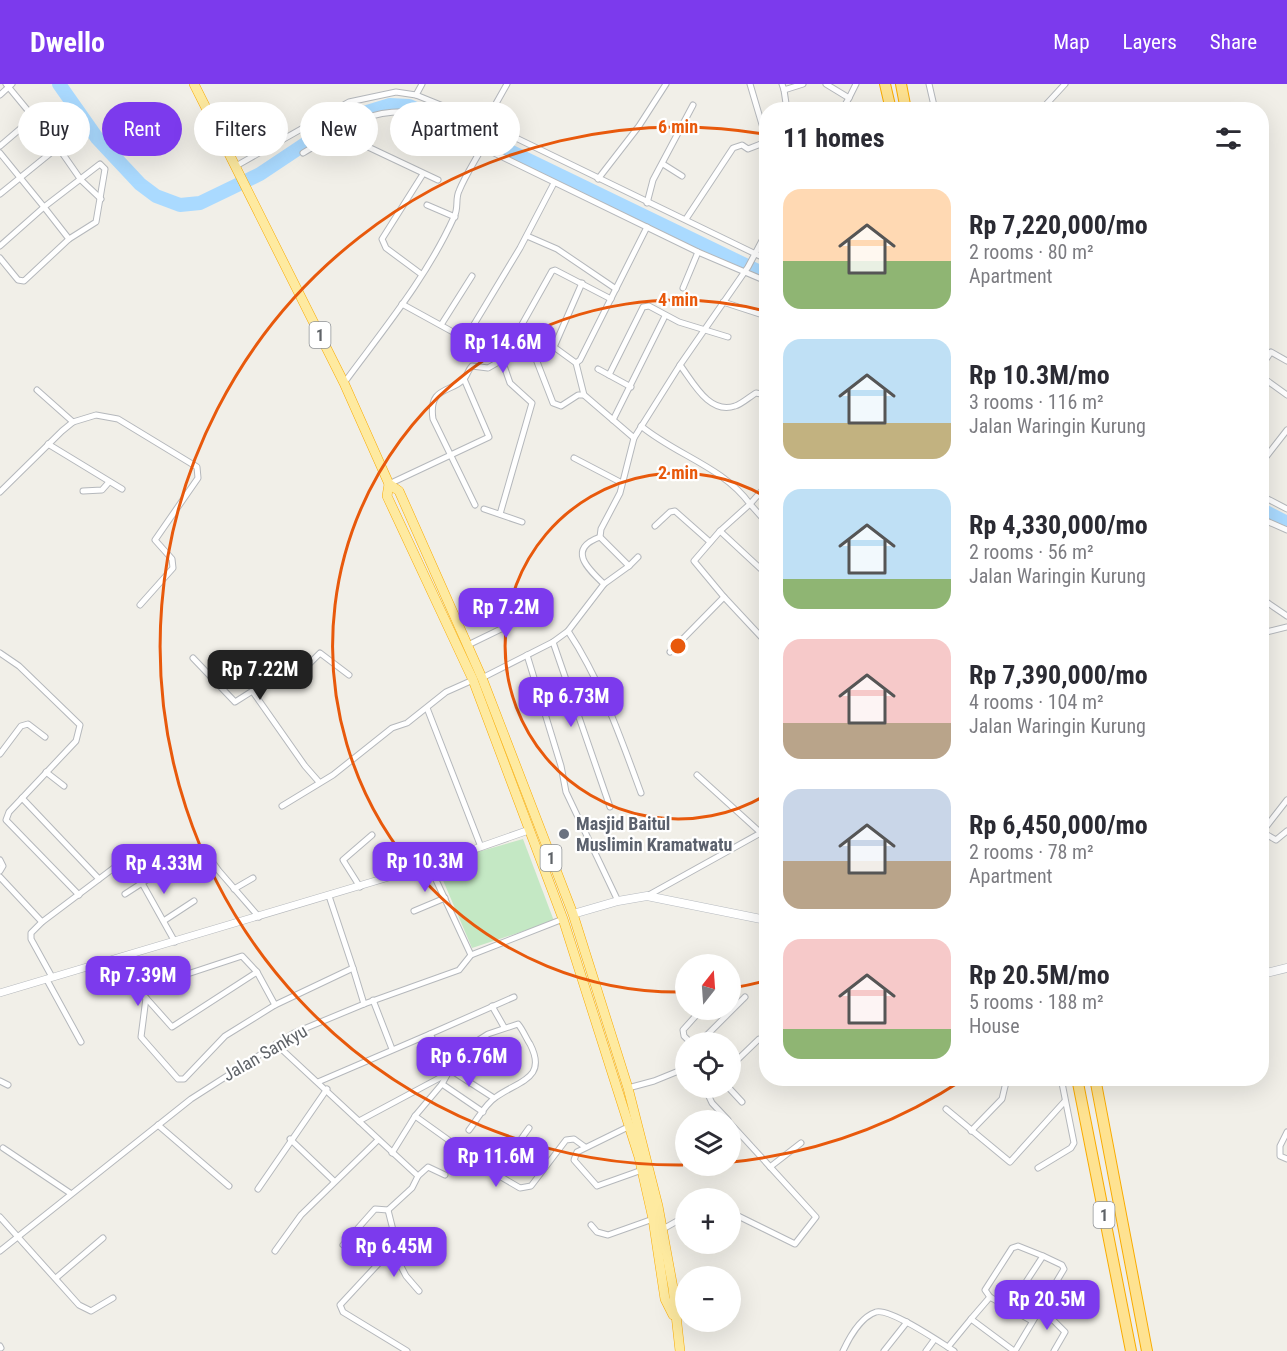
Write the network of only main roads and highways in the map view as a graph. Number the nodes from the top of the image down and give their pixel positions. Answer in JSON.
{"nodes":[{"id":1,"x":194,"y":84,"type":"edge"},
{"id":2,"x":885,"y":84,"type":"edge"},
{"id":3,"x":901,"y":84,"type":"edge"},
{"id":4,"x":889,"y":102,"type":"edge"},
{"id":5,"x":904,"y":102,"type":"edge"},
{"id":6,"x":389,"y":484,"type":"junction"},
{"id":7,"x":478,"y":679,"type":"junction"},
{"id":8,"x":573,"y":914,"type":"junction"},
{"id":9,"x":759,"y":919,"type":"edge"},
{"id":10,"x":1287,"y":968,"type":"edge"},
{"id":11,"x":1269,"y":972,"type":"edge"},
{"id":12,"x":1079,"y":1086,"type":"edge"},
{"id":13,"x":1097,"y":1086,"type":"edge"},
{"id":14,"x":674,"y":1317,"type":"junction"},
{"id":15,"x":680,"y":1351,"type":"edge"},
{"id":16,"x":1131,"y":1351,"type":"edge"},
{"id":17,"x":1147,"y":1351,"type":"edge"}],
"edges":[{"from":1,"to":6,"type":"highway","number":"1"},
{"from":2,"to":4,"type":"highway"},
{"from":3,"to":5,"type":"highway"},
{"from":6,"to":7,"type":"highway","number":"1"},
{"from":6,"to":7,"type":"highway","number":"1"},
{"from":7,"to":8,"type":"highway","number":"1"},
{"from":7,"to":14,"type":"highway","number":"1"},
{"from":8,"to":9,"type":"main road"},
{"from":8,"to":14,"type":"highway","number":"1"},
{"from":10,"to":11,"type":"main road"},
{"from":12,"to":16,"type":"highway","number":"1"},
{"from":13,"to":17,"type":"highway","number":"1"},
{"from":14,"to":15,"type":"highway","number":"1"}]}
